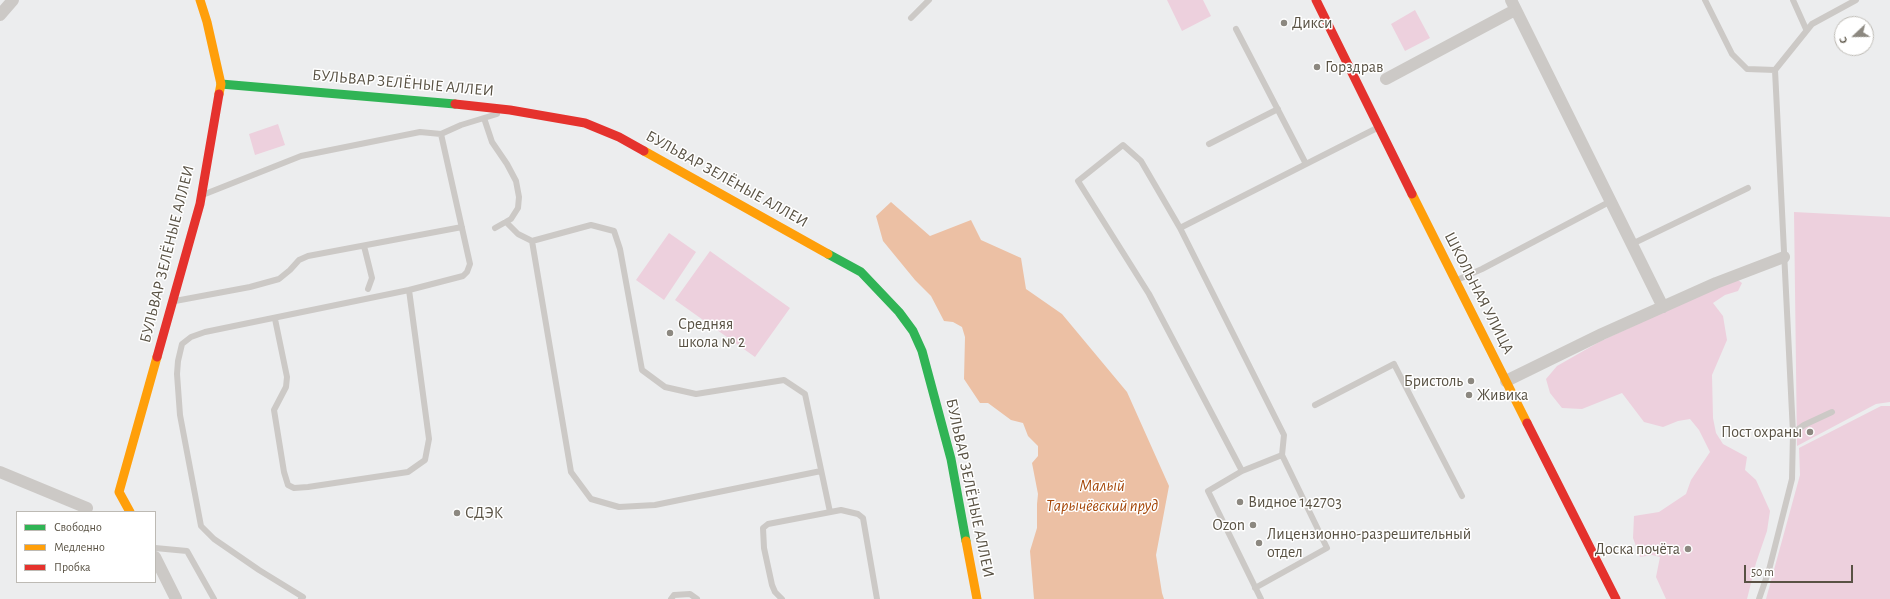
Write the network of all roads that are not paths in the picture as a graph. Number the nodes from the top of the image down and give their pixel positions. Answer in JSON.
{"nodes":[{"id":1,"x":13,"y":0,"type":"edge"},
{"id":2,"x":200,"y":0,"type":"edge"},
{"id":3,"x":929,"y":0,"type":"edge"},
{"id":4,"x":1316,"y":0,"type":"edge"},
{"id":5,"x":1706,"y":0,"type":"edge"},
{"id":6,"x":1794,"y":0,"type":"edge"},
{"id":7,"x":1856,"y":0,"type":"edge"},
{"id":8,"x":1513,"y":5,"type":"edge"},
{"id":9,"x":0,"y":15,"type":"edge"},
{"id":10,"x":911,"y":18,"type":"dead end"},
{"id":11,"x":1236,"y":29,"type":"dead end"},
{"id":12,"x":1806,"y":29,"type":"junction"},
{"id":13,"x":1775,"y":70,"type":"junction"},
{"id":14,"x":1386,"y":79,"type":"dead end"},
{"id":15,"x":220,"y":84,"type":"junction"},
{"id":16,"x":1278,"y":109,"type":"junction"},
{"id":17,"x":510,"y":110,"type":"junction"},
{"id":18,"x":484,"y":118,"type":"junction"},
{"id":19,"x":1378,"y":127,"type":"junction"},
{"id":20,"x":441,"y":134,"type":"junction"},
{"id":21,"x":1209,"y":144,"type":"dead end"},
{"id":22,"x":1306,"y":164,"type":"junction"},
{"id":23,"x":1748,"y":188,"type":"dead end"},
{"id":24,"x":201,"y":196,"type":"junction"},
{"id":25,"x":1611,"y":201,"type":"junction"},
{"id":26,"x":506,"y":222,"type":"junction"},
{"id":27,"x":462,"y":227,"type":"junction"},
{"id":28,"x":495,"y":228,"type":"dead end"},
{"id":29,"x":1180,"y":228,"type":"junction"},
{"id":30,"x":532,"y":241,"type":"junction"},
{"id":31,"x":1632,"y":244,"type":"junction"},
{"id":32,"x":364,"y":246,"type":"junction"},
{"id":33,"x":1784,"y":257,"type":"junction"},
{"id":34,"x":1456,"y":280,"type":"junction"},
{"id":35,"x":368,"y":288,"type":"dead end"},
{"id":36,"x":409,"y":290,"type":"junction"},
{"id":37,"x":174,"y":301,"type":"junction"},
{"id":38,"x":1663,"y":307,"type":"junction"},
{"id":39,"x":275,"y":318,"type":"junction"},
{"id":40,"x":1506,"y":381,"type":"junction"},
{"id":41,"x":1315,"y":404,"type":"dead end"},
{"id":42,"x":1832,"y":412,"type":"dead end"},
{"id":43,"x":1792,"y":433,"type":"junction"},
{"id":44,"x":1282,"y":455,"type":"junction"},
{"id":45,"x":821,"y":471,"type":"junction"},
{"id":46,"x":1242,"y":471,"type":"junction"},
{"id":47,"x":0,"y":472,"type":"edge"},
{"id":48,"x":1462,"y":496,"type":"dead end"},
{"id":49,"x":87,"y":508,"type":"dead end"},
{"id":50,"x":129,"y":511,"type":"edge"},
{"id":51,"x":830,"y":512,"type":"junction"},
{"id":52,"x":156,"y":548,"type":"edge"},
{"id":53,"x":156,"y":559,"type":"edge"},
{"id":54,"x":1255,"y":588,"type":"junction"},
{"id":55,"x":176,"y":599,"type":"edge"},
{"id":56,"x":214,"y":599,"type":"edge"},
{"id":57,"x":301,"y":599,"type":"edge"},
{"id":58,"x":671,"y":599,"type":"edge"},
{"id":59,"x":696,"y":599,"type":"edge"},
{"id":60,"x":782,"y":599,"type":"edge"},
{"id":61,"x":877,"y":599,"type":"edge"},
{"id":62,"x":977,"y":599,"type":"edge"},
{"id":63,"x":1261,"y":599,"type":"edge"},
{"id":64,"x":1616,"y":599,"type":"edge"},
{"id":65,"x":1759,"y":599,"type":"edge"}],
"edges":[{"from":1,"to":9,"type":"street"},
{"from":2,"to":15,"type":"street","name":"БУЛЬВАР ЗЕЛЁНЫЕ АЛЛЕИ"},
{"from":3,"to":10,"type":"lane"},
{"from":4,"to":19,"type":"street","name":"ШКОЛЬНАЯ УЛИЦА"},
{"from":5,"to":13,"type":"lane"},
{"from":6,"to":12,"type":"lane"},
{"from":7,"to":12,"type":"lane"},
{"from":8,"to":14,"type":"street"},
{"from":8,"to":25,"type":"street"},
{"from":11,"to":16,"type":"lane"},
{"from":12,"to":13,"type":"lane"},
{"from":13,"to":33,"type":"lane"},
{"from":15,"to":17,"type":"street","name":"БУЛЬВАР ЗЕЛЁНЫЕ АЛЛЕИ"},
{"from":15,"to":24,"type":"street","name":"БУЛЬВАР ЗЕЛЁНЫЕ АЛЛЕИ"},
{"from":16,"to":21,"type":"lane"},
{"from":16,"to":22,"type":"lane"},
{"from":17,"to":18,"type":"lane"},
{"from":17,"to":62,"type":"street","name":"БУЛЬВАР ЗЕЛЁНЫЕ АЛЛЕИ"},
{"from":18,"to":20,"type":"lane"},
{"from":18,"to":26,"type":"lane"},
{"from":19,"to":22,"type":"lane"},
{"from":19,"to":34,"type":"street","name":"ШКОЛЬНАЯ УЛИЦА"},
{"from":20,"to":24,"type":"lane"},
{"from":20,"to":27,"type":"lane"},
{"from":22,"to":29,"type":"lane"},
{"from":23,"to":31,"type":"lane"},
{"from":24,"to":37,"type":"street","name":"БУЛЬВАР ЗЕЛЁНЫЕ АЛЛЕИ"},
{"from":25,"to":31,"type":"street"},
{"from":25,"to":34,"type":"lane"},
{"from":26,"to":28,"type":"lane"},
{"from":26,"to":30,"type":"lane"},
{"from":27,"to":32,"type":"lane"},
{"from":27,"to":36,"type":"lane"},
{"from":29,"to":44,"type":"lane"},
{"from":29,"to":46,"type":"lane"},
{"from":30,"to":45,"type":"lane"},
{"from":30,"to":45,"type":"lane"},
{"from":31,"to":38,"type":"street"},
{"from":32,"to":35,"type":"lane"},
{"from":32,"to":37,"type":"lane"},
{"from":33,"to":38,"type":"street"},
{"from":33,"to":43,"type":"lane"},
{"from":34,"to":40,"type":"street","name":"ШКОЛЬНАЯ УЛИЦА"},
{"from":36,"to":39,"type":"lane"},
{"from":36,"to":39,"type":"lane"},
{"from":37,"to":50,"type":"street","name":"БУЛЬВАР ЗЕЛЁНЫЕ АЛЛЕИ"},
{"from":38,"to":40,"type":"street"},
{"from":39,"to":57,"type":"lane"},
{"from":40,"to":64,"type":"street","name":"ШКОЛЬНАЯ УЛИЦА"},
{"from":41,"to":48,"type":"lane"},
{"from":42,"to":43,"type":"lane"},
{"from":43,"to":65,"type":"lane"},
{"from":44,"to":46,"type":"lane"},
{"from":44,"to":54,"type":"lane"},
{"from":45,"to":51,"type":"lane"},
{"from":46,"to":54,"type":"lane"},
{"from":47,"to":49,"type":"street"},
{"from":51,"to":60,"type":"lane"},
{"from":51,"to":61,"type":"lane"},
{"from":52,"to":56,"type":"lane"},
{"from":53,"to":55,"type":"street"},
{"from":54,"to":63,"type":"lane"},
{"from":58,"to":59,"type":"lane"}]}
